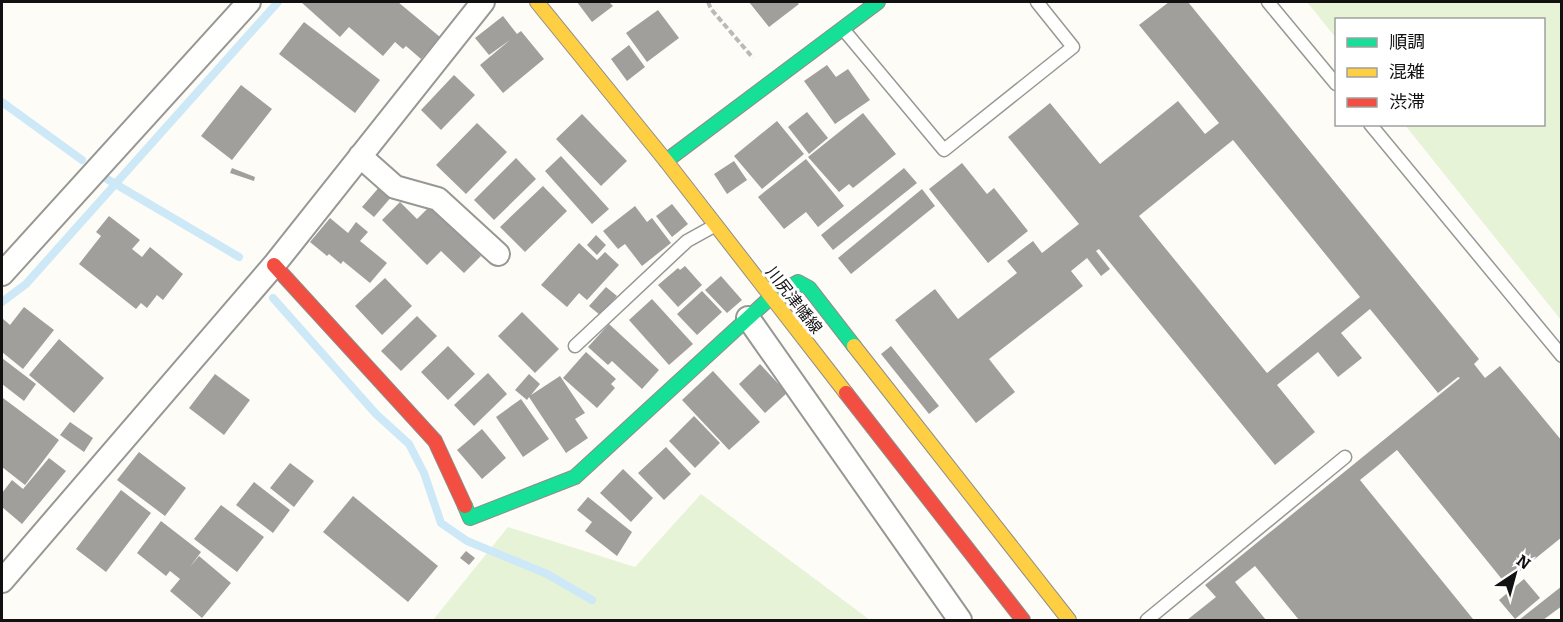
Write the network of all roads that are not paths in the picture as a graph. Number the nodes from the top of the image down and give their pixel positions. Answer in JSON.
{"nodes":[{"id":1,"x":249,"y":2,"type":"edge"},
{"id":2,"x":483,"y":2,"type":"edge"},
{"id":3,"x":537,"y":2,"type":"edge"},
{"id":4,"x":878,"y":2,"type":"edge"},
{"id":5,"x":1037,"y":2,"type":"edge"},
{"id":6,"x":1268,"y":2,"type":"edge"},
{"id":7,"x":843,"y":28,"type":"junction"},
{"id":8,"x":1335,"y":83,"type":"edge"},
{"id":9,"x":1372,"y":126,"type":"edge"},
{"id":10,"x":360,"y":156,"type":"junction"},
{"id":11,"x":666,"y":161,"type":"junction"},
{"id":12,"x":715,"y":225,"type":"junction"},
{"id":13,"x":498,"y":254,"type":"dead end"},
{"id":14,"x":274,"y":265,"type":"junction"},
{"id":15,"x":2,"y":274,"type":"edge"},
{"id":16,"x":771,"y":297,"type":"junction"},
{"id":17,"x":748,"y":318,"type":"junction"},
{"id":18,"x":575,"y":345,"type":"dead end"},
{"id":19,"x":1562,"y":356,"type":"edge"},
{"id":20,"x":1345,"y":457,"type":"dead end"},
{"id":21,"x":6,"y":568,"type":"edge"},
{"id":22,"x":960,"y":621,"type":"edge"},
{"id":23,"x":1023,"y":621,"type":"edge"},
{"id":24,"x":1069,"y":621,"type":"edge"},
{"id":25,"x":1147,"y":621,"type":"edge"}],
"edges":[{"from":1,"to":15,"type":"street"},
{"from":2,"to":10,"type":"street"},
{"from":3,"to":11,"type":"street","name":"川尻津幡線"},
{"from":4,"to":7,"type":"street"},
{"from":5,"to":7,"type":"lane"},
{"from":6,"to":8,"type":"lane"},
{"from":7,"to":11,"type":"street"},
{"from":9,"to":19,"type":"lane"},
{"from":10,"to":13,"type":"street"},
{"from":10,"to":14,"type":"street"},
{"from":11,"to":12,"type":"street","name":"川尻津幡線"},
{"from":12,"to":16,"type":"street","name":"川尻津幡線"},
{"from":12,"to":18,"type":"lane"},
{"from":14,"to":17,"type":"street"},
{"from":14,"to":21,"type":"street"},
{"from":16,"to":17,"type":"street"},
{"from":16,"to":23,"type":"street","name":"川尻津幡線"},
{"from":16,"to":24,"type":"street"},
{"from":17,"to":22,"type":"street"},
{"from":20,"to":25,"type":"lane"}]}
